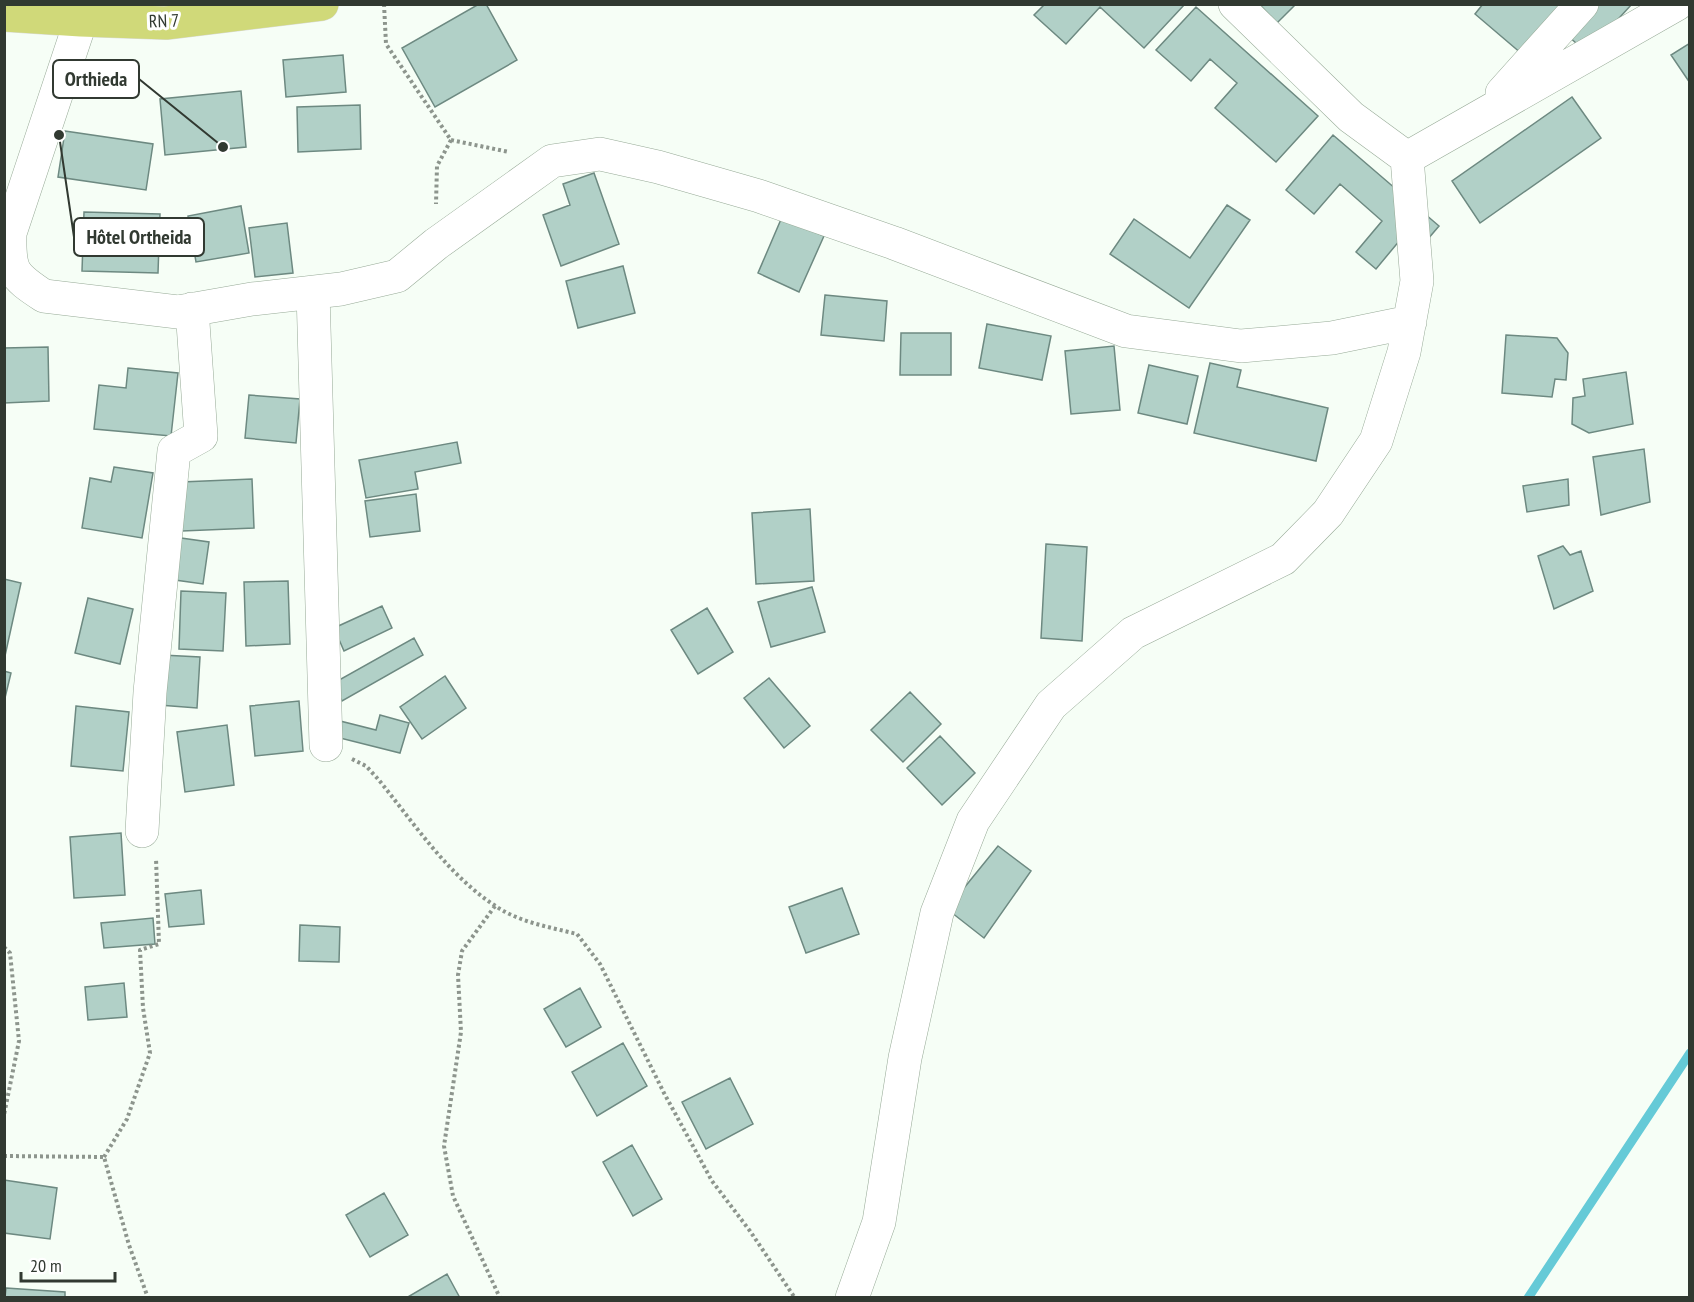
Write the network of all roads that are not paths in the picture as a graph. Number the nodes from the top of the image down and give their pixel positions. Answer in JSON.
{"nodes":[{"id":1,"x":322,"y":4,"type":"edge"},
{"id":2,"x":1235,"y":4,"type":"edge"},
{"id":3,"x":1582,"y":4,"type":"edge"},
{"id":4,"x":1677,"y":4,"type":"edge"},
{"id":5,"x":4,"y":15,"type":"edge"},
{"id":6,"x":81,"y":20,"type":"junction"},
{"id":7,"x":1483,"y":115,"type":"junction"},
{"id":8,"x":1407,"y":158,"type":"junction"},
{"id":9,"x":7,"y":233,"type":"edge"},
{"id":10,"x":9,"y":276,"type":"edge"},
{"id":11,"x":313,"y":292,"type":"junction"},
{"id":12,"x":192,"y":309,"type":"junction"},
{"id":13,"x":1410,"y":322,"type":"junction"},
{"id":14,"x":326,"y":745,"type":"road end"},
{"id":15,"x":142,"y":831,"type":"road end"},
{"id":16,"x":852,"y":1298,"type":"edge"}],
"edges":[{"from":1,"to":6,"type":"main road","name":"RN 7","number":"RN 7"},
{"from":2,"to":8,"type":"street"},
{"from":3,"to":7,"type":"street"},
{"from":4,"to":7,"type":"street"},
{"from":5,"to":6,"type":"main road","name":"RN 7","number":"RN 7"},
{"from":6,"to":9,"type":"street"},
{"from":7,"to":8,"type":"street"},
{"from":8,"to":13,"type":"street"},
{"from":9,"to":10,"type":"street"},
{"from":10,"to":12,"type":"street"},
{"from":11,"to":12,"type":"street"},
{"from":11,"to":13,"type":"street"},
{"from":11,"to":14,"type":"street"},
{"from":12,"to":15,"type":"street"},
{"from":13,"to":16,"type":"street"}]}
